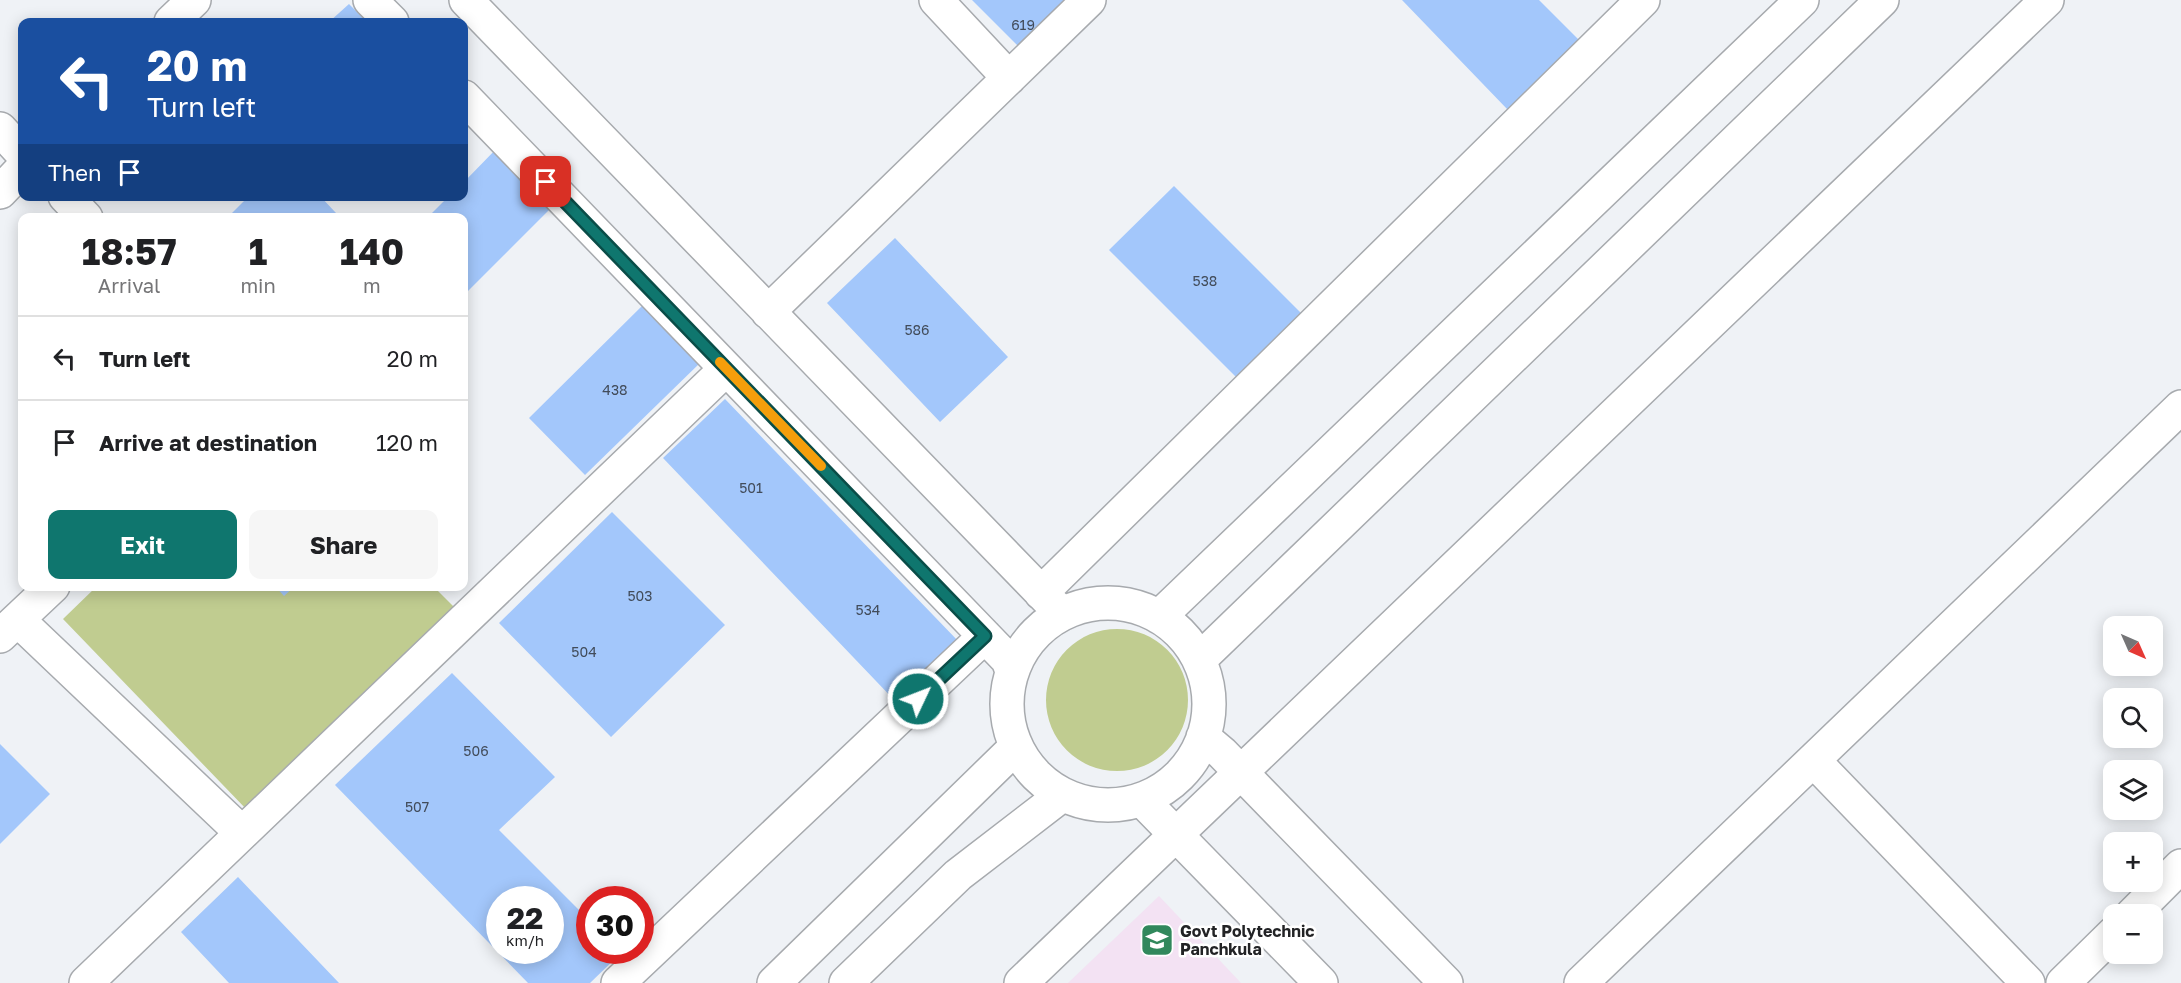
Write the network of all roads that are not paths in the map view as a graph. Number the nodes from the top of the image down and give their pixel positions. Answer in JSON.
{"nodes":[{"id":1,"x":194,"y":0,"type":"edge"},
{"id":2,"x":370,"y":0,"type":"edge"},
{"id":3,"x":466,"y":0,"type":"edge"},
{"id":4,"x":936,"y":0,"type":"edge"},
{"id":5,"x":1089,"y":0,"type":"edge"},
{"id":6,"x":1643,"y":0,"type":"edge"},
{"id":7,"x":1802,"y":0,"type":"edge"},
{"id":8,"x":1882,"y":0,"type":"edge"},
{"id":9,"x":2048,"y":0,"type":"edge"},
{"id":10,"x":175,"y":18,"type":"edge"},
{"id":11,"x":388,"y":18,"type":"edge"},
{"id":12,"x":1009,"y":78,"type":"junction"},
{"id":13,"x":468,"y":101,"type":"edge"},
{"id":14,"x":0,"y":129,"type":"edge"},
{"id":15,"x":18,"y":149,"type":"edge"},
{"id":16,"x":18,"y":174,"type":"edge"},
{"id":17,"x":0,"y":192,"type":"edge"},
{"id":18,"x":70,"y":201,"type":"edge"},
{"id":19,"x":81,"y":213,"type":"edge"},
{"id":20,"x":768,"y":312,"type":"junction"},
{"id":21,"x":726,"y":369,"type":"junction"},
{"id":22,"x":2181,"y":407,"type":"edge"},
{"id":23,"x":48,"y":591,"type":"edge"},
{"id":24,"x":472,"y":593,"type":"edge"},
{"id":25,"x":1051,"y":603,"type":"junction"},
{"id":26,"x":1159,"y":617,"type":"junction"},
{"id":27,"x":9,"y":628,"type":"edge"},
{"id":28,"x":985,"y":636,"type":"junction"},
{"id":29,"x":1199,"y":660,"type":"junction"},
{"id":30,"x":1012,"y":671,"type":"junction"},
{"id":31,"x":1203,"y":737,"type":"junction"},
{"id":32,"x":1016,"y":747,"type":"junction"},
{"id":33,"x":1814,"y":761,"type":"junction"},
{"id":34,"x":1240,"y":771,"type":"junction"},
{"id":35,"x":1062,"y":795,"type":"junction"},
{"id":36,"x":1142,"y":800,"type":"junction"},
{"id":37,"x":242,"y":833,"type":"junction"},
{"id":38,"x":1177,"y":834,"type":"junction"},
{"id":39,"x":2181,"y":866,"type":"edge"},
{"id":40,"x":2143,"y":904,"type":"edge"},
{"id":41,"x":2103,"y":944,"type":"edge"},
{"id":42,"x":86,"y":983,"type":"edge"},
{"id":43,"x":618,"y":983,"type":"edge"},
{"id":44,"x":774,"y":983,"type":"edge"},
{"id":45,"x":846,"y":983,"type":"edge"},
{"id":46,"x":1021,"y":983,"type":"edge"},
{"id":47,"x":1321,"y":983,"type":"edge"},
{"id":48,"x":1446,"y":983,"type":"edge"},
{"id":49,"x":1581,"y":983,"type":"edge"},
{"id":50,"x":2028,"y":983,"type":"edge"},
{"id":51,"x":2063,"y":983,"type":"edge"}],
"edges":[{"from":1,"to":10,"type":"street"},
{"from":2,"to":11,"type":"street"},
{"from":3,"to":20,"type":"street"},
{"from":4,"to":12,"type":"street"},
{"from":5,"to":12,"type":"street"},
{"from":6,"to":25,"type":"street"},
{"from":7,"to":26,"type":"street"},
{"from":8,"to":29,"type":"street"},
{"from":9,"to":34,"type":"street"},
{"from":12,"to":20,"type":"street"},
{"from":13,"to":21,"type":"street"},
{"from":14,"to":15,"type":"street"},
{"from":16,"to":17,"type":"street"},
{"from":18,"to":19,"type":"street"},
{"from":20,"to":25,"type":"street"},
{"from":21,"to":24,"type":"street"},
{"from":21,"to":28,"type":"street"},
{"from":22,"to":33,"type":"street"},
{"from":23,"to":27,"type":"street"},
{"from":24,"to":37,"type":"street"},
{"from":25,"to":26,"type":"street"},
{"from":25,"to":30,"type":"street"},
{"from":26,"to":29,"type":"street"},
{"from":27,"to":37,"type":"street"},
{"from":28,"to":30,"type":"street"},
{"from":28,"to":43,"type":"street"},
{"from":29,"to":31,"type":"street"},
{"from":30,"to":32,"type":"street"},
{"from":31,"to":34,"type":"street"},
{"from":31,"to":36,"type":"street"},
{"from":32,"to":35,"type":"street"},
{"from":32,"to":44,"type":"street"},
{"from":33,"to":49,"type":"street"},
{"from":33,"to":50,"type":"street"},
{"from":34,"to":38,"type":"street"},
{"from":34,"to":48,"type":"street"},
{"from":35,"to":36,"type":"street"},
{"from":35,"to":45,"type":"street"},
{"from":36,"to":38,"type":"street"},
{"from":37,"to":42,"type":"street"},
{"from":38,"to":46,"type":"street"},
{"from":38,"to":47,"type":"street"},
{"from":39,"to":40,"type":"street"},
{"from":41,"to":51,"type":"street"}]}
